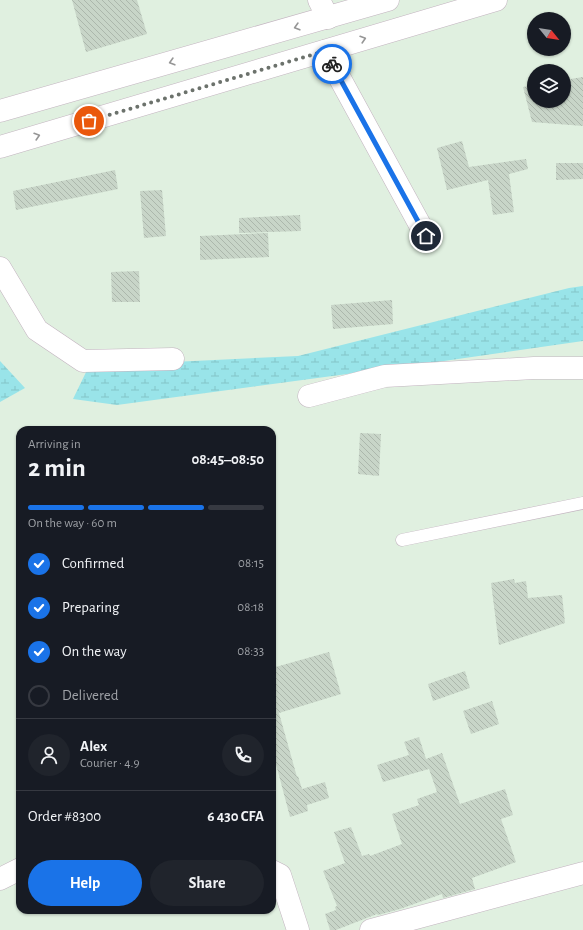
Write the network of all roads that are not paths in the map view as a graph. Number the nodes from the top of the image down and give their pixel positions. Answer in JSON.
{"nodes":[{"id":1,"x":388,"y":0,"type":"edge"},
{"id":2,"x":496,"y":0,"type":"edge"},
{"id":3,"x":324,"y":9,"type":"edge"},
{"id":4,"x":325,"y":51,"type":"junction"},
{"id":5,"x":0,"y":111,"type":"edge"},
{"id":6,"x":0,"y":147,"type":"edge"},
{"id":7,"x":426,"y":236,"type":"dead end"},
{"id":8,"x":0,"y":268,"type":"edge"},
{"id":9,"x":173,"y":359,"type":"dead end"},
{"id":10,"x":583,"y":368,"type":"edge"},
{"id":11,"x":309,"y":396,"type":"dead end"},
{"id":12,"x":583,"y":503,"type":"edge"},
{"id":13,"x":402,"y":540,"type":"dead end"},
{"id":14,"x":16,"y":871,"type":"edge"},
{"id":15,"x":276,"y":873,"type":"edge"},
{"id":16,"x":583,"y":873,"type":"edge"},
{"id":17,"x":0,"y":879,"type":"edge"},
{"id":18,"x":298,"y":930,"type":"edge"},
{"id":19,"x":371,"y":930,"type":"edge"}],
"edges":[{"from":1,"to":3,"type":"street"},
{"from":4,"to":2,"type":"street","one_way":true},
{"from":3,"to":5,"type":"street","one_way":true},
{"from":6,"to":4,"type":"street","one_way":true},
{"from":4,"to":7,"type":"street"},
{"from":8,"to":9,"type":"street"},
{"from":10,"to":11,"type":"street"},
{"from":12,"to":13,"type":"lane"},
{"from":14,"to":17,"type":"street"},
{"from":15,"to":18,"type":"street"},
{"from":16,"to":19,"type":"street"}]}
